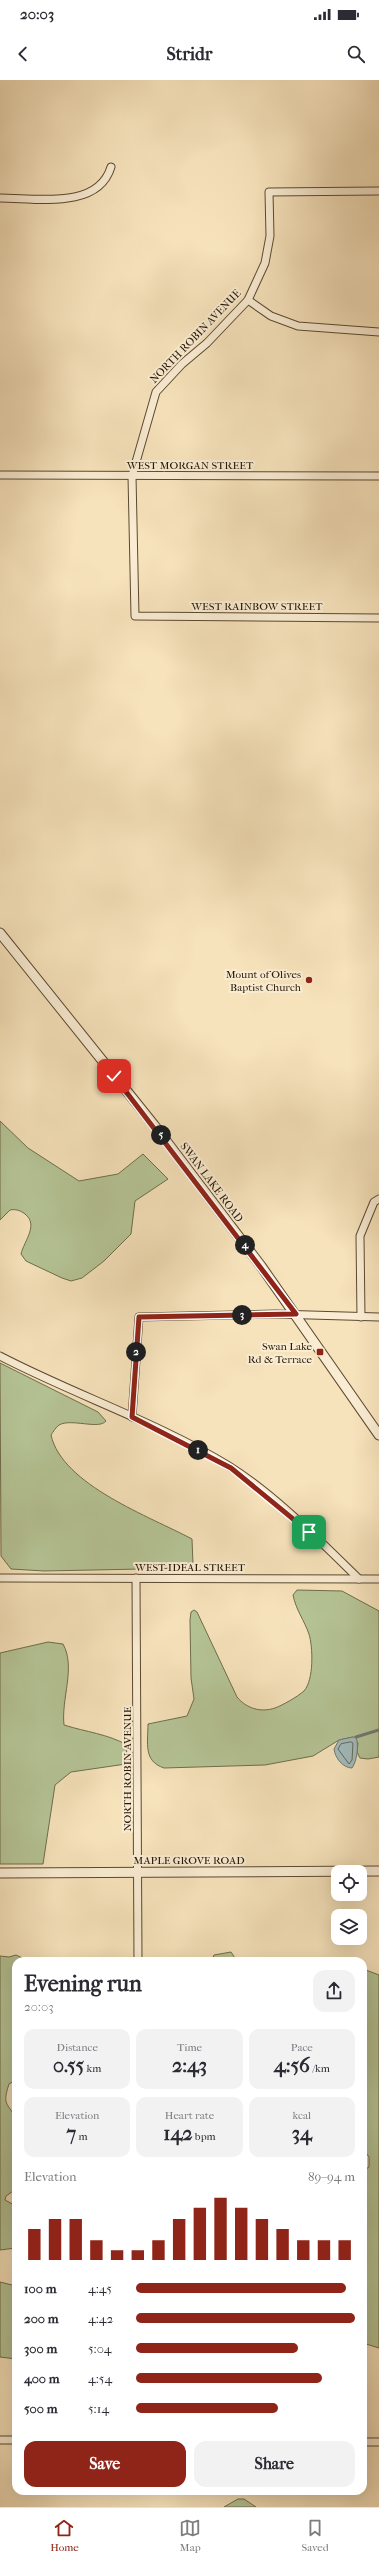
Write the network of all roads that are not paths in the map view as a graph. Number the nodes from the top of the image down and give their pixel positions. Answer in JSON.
{"nodes":[{"id":1,"x":111,"y":167,"type":"dead end"},
{"id":2,"x":379,"y":191,"type":"edge"},
{"id":3,"x":0,"y":198,"type":"edge"},
{"id":4,"x":248,"y":300,"type":"junction"},
{"id":5,"x":379,"y":332,"type":"edge"},
{"id":6,"x":0,"y":475,"type":"edge"},
{"id":7,"x":132,"y":476,"type":"junction"},
{"id":8,"x":379,"y":476,"type":"edge"},
{"id":9,"x":135,"y":616,"type":"joint"},
{"id":10,"x":379,"y":618,"type":"edge"},
{"id":11,"x":0,"y":933,"type":"edge"},
{"id":12,"x":379,"y":1199,"type":"edge"},
{"id":13,"x":296,"y":1314,"type":"junction"},
{"id":14,"x":361,"y":1317,"type":"junction"},
{"id":15,"x":379,"y":1317,"type":"edge"},
{"id":16,"x":0,"y":1356,"type":"edge"},
{"id":17,"x":132,"y":1417,"type":"junction"},
{"id":18,"x":379,"y":1434,"type":"edge"},
{"id":19,"x":0,"y":1578,"type":"edge"},
{"id":20,"x":136,"y":1578,"type":"junction"},
{"id":21,"x":379,"y":1578,"type":"edge"},
{"id":22,"x":359,"y":1579,"type":"junction"},
{"id":23,"x":379,"y":1871,"type":"edge"},
{"id":24,"x":138,"y":1872,"type":"junction"},
{"id":25,"x":0,"y":1873,"type":"edge"},
{"id":26,"x":138,"y":1957,"type":"edge"},
{"id":27,"x":0,"y":2440,"type":"edge"},
{"id":28,"x":12,"y":2440,"type":"edge"},
{"id":29,"x":367,"y":2442,"type":"edge"},
{"id":30,"x":379,"y":2442,"type":"edge"}],
"edges":[{"from":1,"to":3,"type":"street"},
{"from":2,"to":4,"type":"street","name":"NORTH ROBIN AVENUE"},
{"from":4,"to":5,"type":"street"},
{"from":4,"to":7,"type":"street","name":"NORTH ROBIN AVENUE"},
{"from":6,"to":7,"type":"street","name":"WEST MORGAN STREET"},
{"from":7,"to":8,"type":"street","name":"WEST MORGAN STREET"},
{"from":7,"to":9,"type":"street","name":"NORTH ROBIN AVENUE"},
{"from":9,"to":10,"type":"street","name":"WEST RAINBOW STREET"},
{"from":11,"to":13,"type":"street","name":"SWAN LAKE ROAD"},
{"from":12,"to":14,"type":"street"},
{"from":13,"to":14,"type":"street"},
{"from":13,"to":17,"type":"street"},
{"from":13,"to":18,"type":"street","name":"SWAN LAKE ROAD"},
{"from":14,"to":15,"type":"street"},
{"from":16,"to":17,"type":"street"},
{"from":17,"to":22,"type":"street"},
{"from":19,"to":20,"type":"street","name":"WEST IDEAL STREET"},
{"from":20,"to":22,"type":"street","name":"WEST IDEAL STREET"},
{"from":20,"to":24,"type":"street","name":"NORTH ROBIN AVENUE"},
{"from":21,"to":22,"type":"street","name":"WEST IDEAL STREET"},
{"from":23,"to":24,"type":"street","name":"MAPLE GROVE ROAD"},
{"from":24,"to":25,"type":"street","name":"MAPLE GROVE ROAD"},
{"from":24,"to":26,"type":"street","name":"NORTH ROBIN AVENUE"},
{"from":27,"to":28,"type":"street"},
{"from":29,"to":30,"type":"street"}]}
